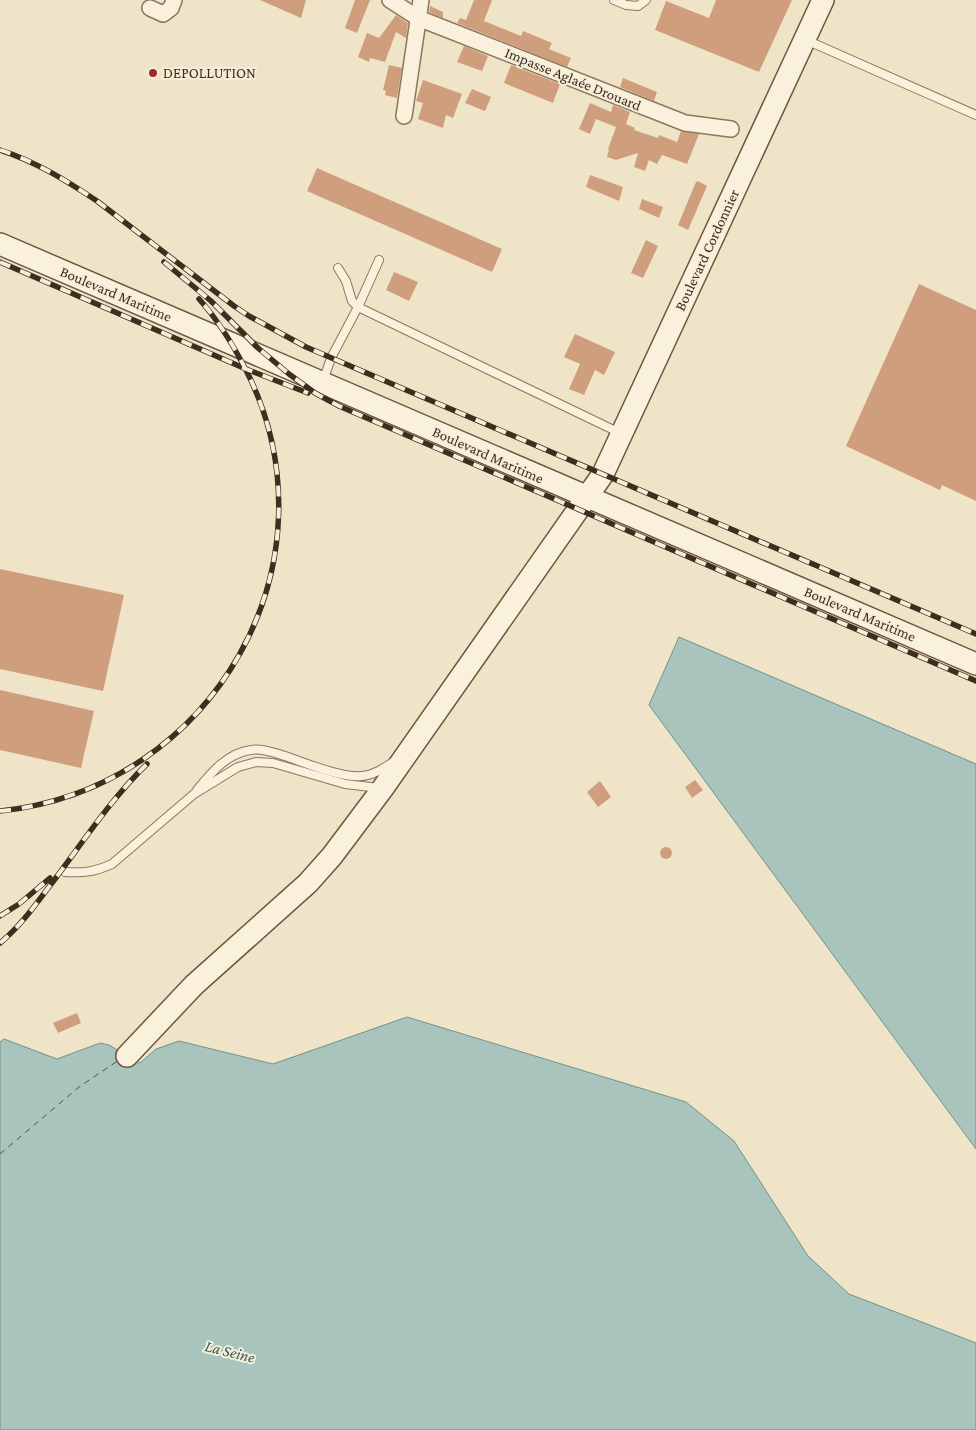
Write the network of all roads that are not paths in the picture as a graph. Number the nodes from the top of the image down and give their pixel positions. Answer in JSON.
{"nodes":[{"id":1,"x":174,"y":0,"type":"edge"},
{"id":2,"x":390,"y":0,"type":"edge"},
{"id":3,"x":421,"y":0,"type":"edge"},
{"id":4,"x":614,"y":0,"type":"edge"},
{"id":5,"x":646,"y":0,"type":"edge"},
{"id":6,"x":823,"y":0,"type":"edge"},
{"id":7,"x":150,"y":8,"type":"dead end"},
{"id":8,"x":418,"y":18,"type":"junction"},
{"id":9,"x":805,"y":40,"type":"junction"},
{"id":10,"x":976,"y":115,"type":"edge"},
{"id":11,"x":404,"y":116,"type":"dead end"},
{"id":12,"x":731,"y":129,"type":"dead end"},
{"id":13,"x":0,"y":244,"type":"edge"},
{"id":14,"x":379,"y":260,"type":"dead end"},
{"id":15,"x":338,"y":268,"type":"dead end"},
{"id":16,"x":358,"y":307,"type":"junction"},
{"id":17,"x":322,"y":382,"type":"junction"},
{"id":18,"x":622,"y":434,"type":"junction"},
{"id":19,"x":586,"y":498,"type":"junction"},
{"id":20,"x":976,"y":664,"type":"edge"},
{"id":21,"x":427,"y":726,"type":"junction"},
{"id":22,"x":383,"y":788,"type":"junction"},
{"id":23,"x":194,"y":794,"type":"junction"},
{"id":24,"x":65,"y":872,"type":"dead end"},
{"id":25,"x":127,"y":1056,"type":"dead end"}],
"edges":[{"from":1,"to":7,"type":"street"},
{"from":2,"to":8,"type":"street","name":"Impasse Aglaée Drouard"},
{"from":3,"to":8,"type":"street"},
{"from":4,"to":5,"type":"lane"},
{"from":6,"to":9,"type":"street","name":"Boulevard Cordonnier"},
{"from":8,"to":11,"type":"street"},
{"from":8,"to":12,"type":"street","name":"Impasse Aglaée Drouard"},
{"from":9,"to":10,"type":"lane"},
{"from":9,"to":18,"type":"street","name":"Boulevard Cordonnier"},
{"from":13,"to":17,"type":"street","name":"Boulevard Maritime"},
{"from":14,"to":16,"type":"lane"},
{"from":15,"to":16,"type":"lane"},
{"from":16,"to":17,"type":"lane"},
{"from":16,"to":18,"type":"lane"},
{"from":17,"to":19,"type":"street","name":"Boulevard Maritime"},
{"from":18,"to":19,"type":"street","name":"Boulevard Cordonnier"},
{"from":19,"to":20,"type":"street","name":"Boulevard Maritime"},
{"from":19,"to":21,"type":"street","name":"Boulevard Cordonnier"},
{"from":21,"to":22,"type":"street","name":"Boulevard Cordonnier"},
{"from":21,"to":23,"type":"lane"},
{"from":22,"to":23,"type":"lane"},
{"from":22,"to":25,"type":"street","name":"Boulevard Cordonnier"},
{"from":23,"to":24,"type":"lane"}]}
